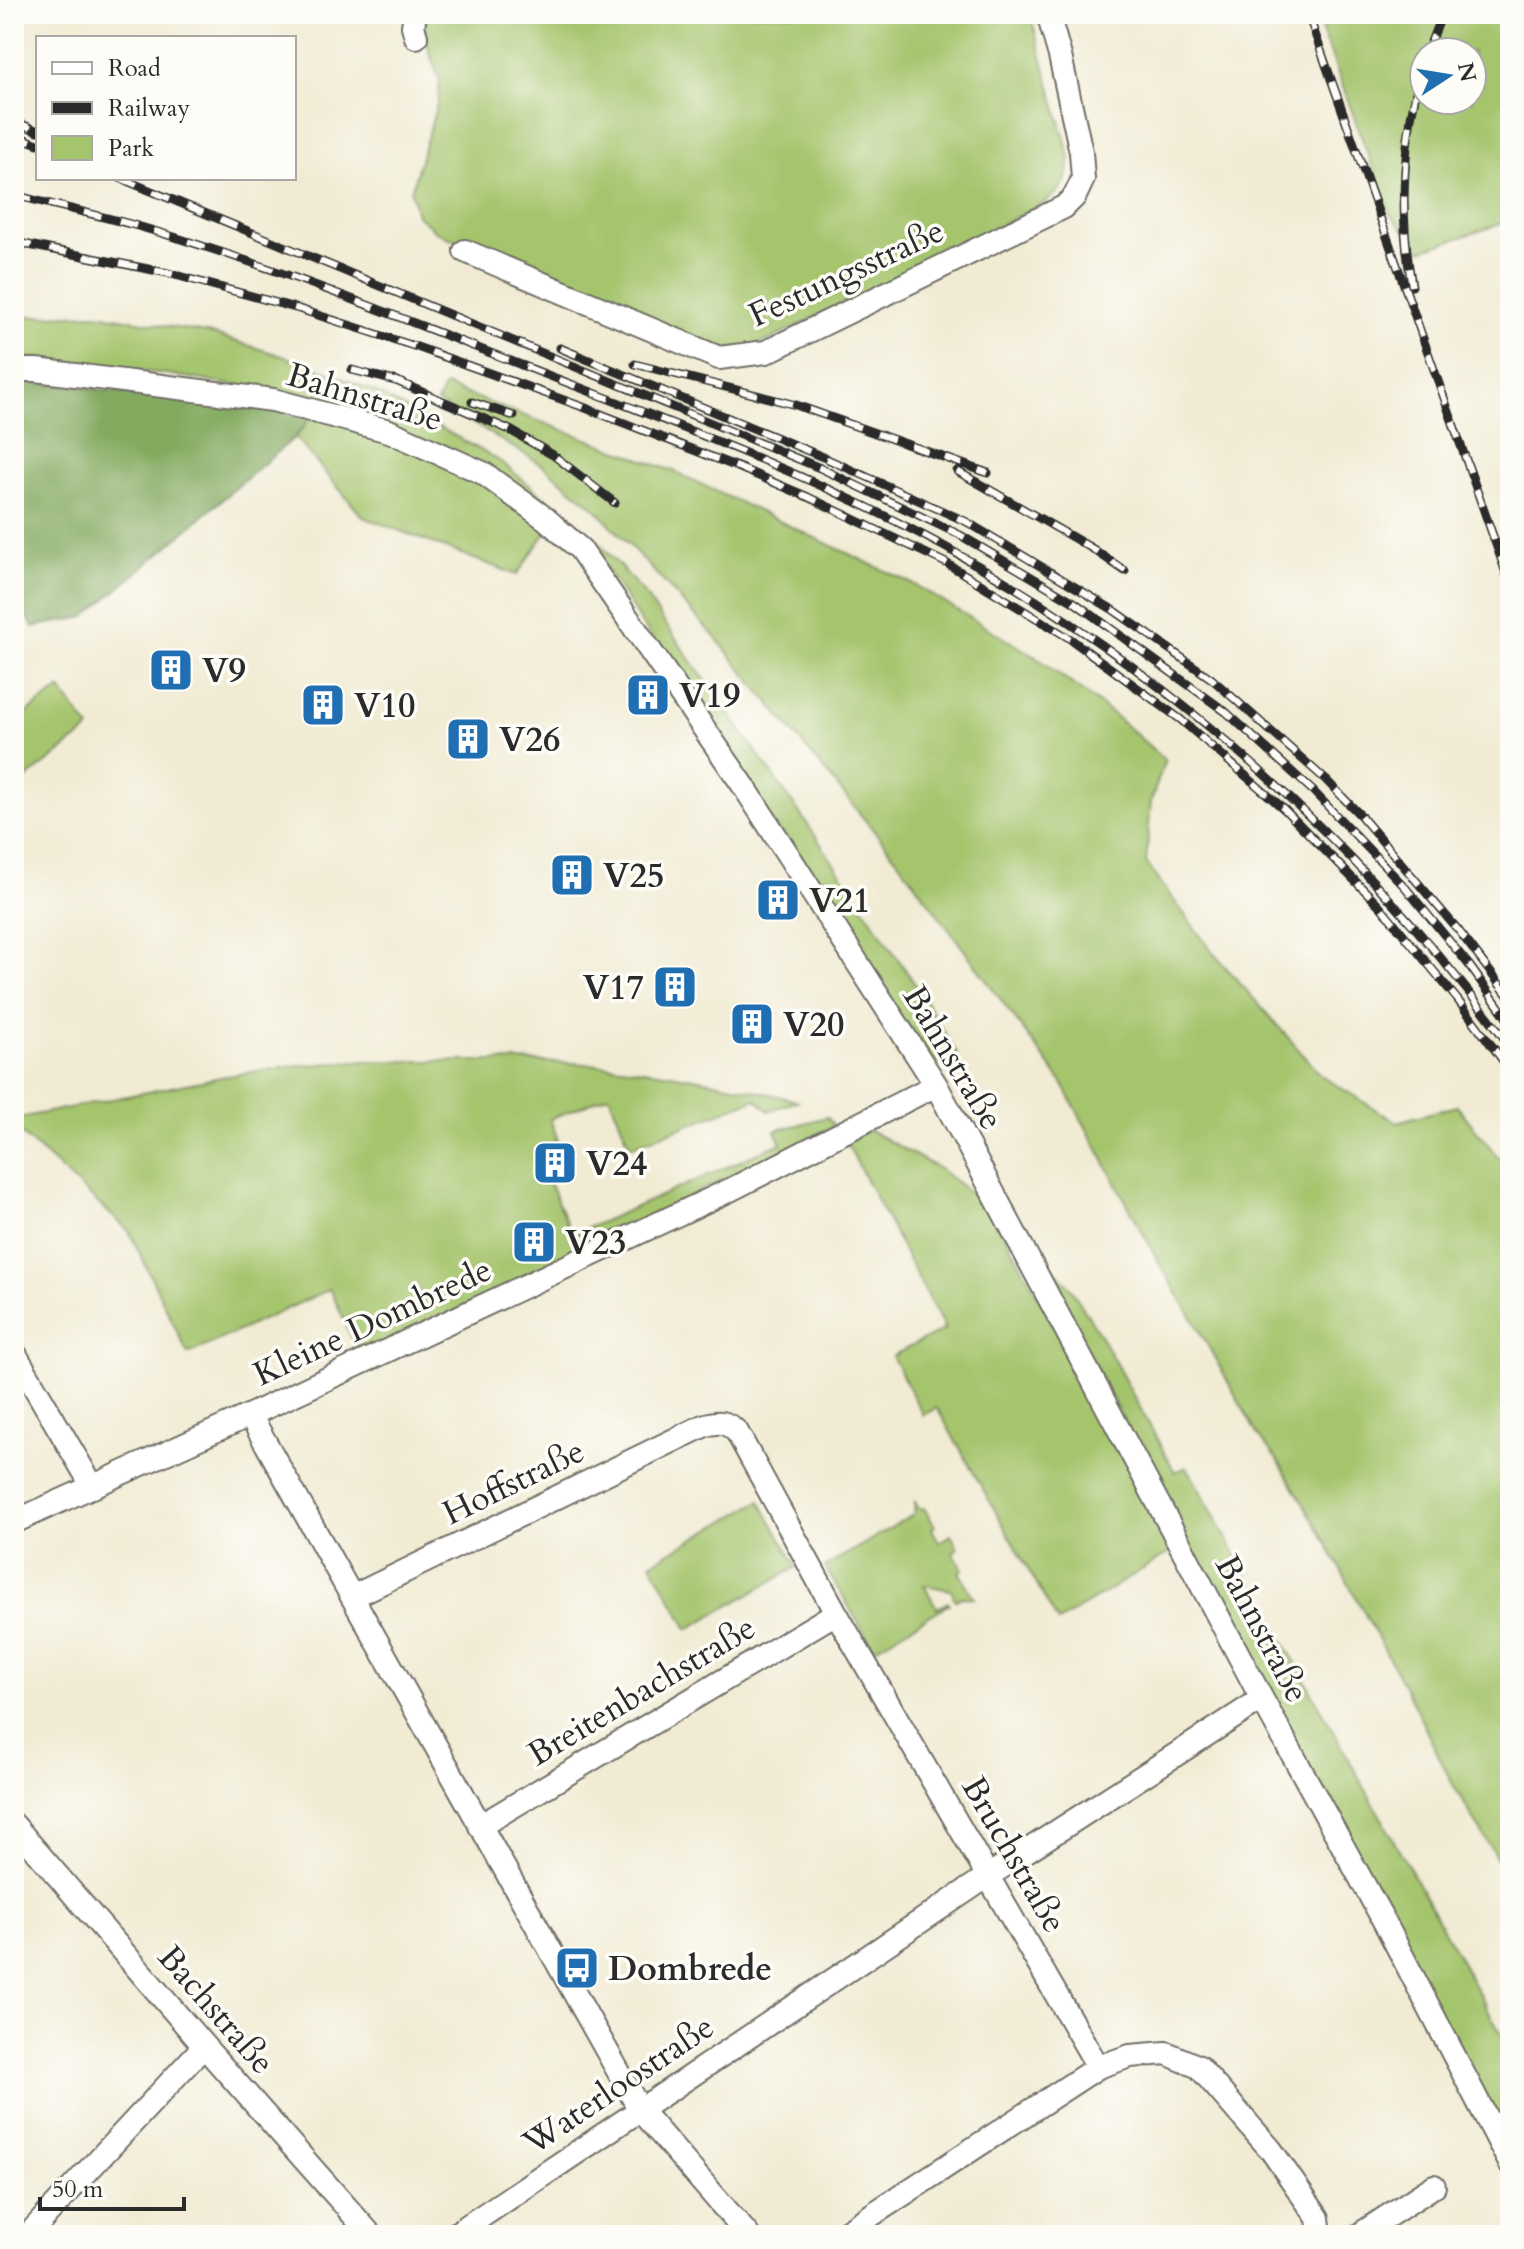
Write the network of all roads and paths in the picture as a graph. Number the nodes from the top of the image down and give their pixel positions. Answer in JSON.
{"nodes":[{"id":1,"x":415,"y":14,"type":"edge"},
{"id":2,"x":1048,"y":14,"type":"edge"},
{"id":3,"x":416,"y":37,"type":"dead end"},
{"id":4,"x":465,"y":251,"type":"dead end"},
{"id":5,"x":14,"y":370,"type":"edge"},
{"id":6,"x":936,"y":1085,"type":"junction"},
{"id":7,"x":14,"y":1352,"type":"edge"},
{"id":8,"x":250,"y":1415,"type":"junction"},
{"id":9,"x":703,"y":1426,"type":"joint"},
{"id":10,"x":93,"y":1487,"type":"junction"},
{"id":11,"x":14,"y":1522,"type":"edge"},
{"id":12,"x":352,"y":1597,"type":"junction"},
{"id":13,"x":836,"y":1613,"type":"junction"},
{"id":14,"x":1262,"y":1699,"type":"junction"},
{"id":15,"x":14,"y":1825,"type":"edge"},
{"id":16,"x":480,"y":1826,"type":"junction"},
{"id":17,"x":988,"y":1876,"type":"junction"},
{"id":18,"x":204,"y":2046,"type":"junction"},
{"id":19,"x":1098,"y":2067,"type":"junction"},
{"id":20,"x":640,"y":2110,"type":"junction"},
{"id":21,"x":1510,"y":2163,"type":"edge"},
{"id":22,"x":1434,"y":2186,"type":"dead end"},
{"id":23,"x":28,"y":2235,"type":"edge"},
{"id":24,"x":371,"y":2235,"type":"edge"},
{"id":25,"x":454,"y":2235,"type":"edge"},
{"id":26,"x":748,"y":2235,"type":"edge"},
{"id":27,"x":841,"y":2235,"type":"edge"},
{"id":28,"x":1320,"y":2235,"type":"edge"},
{"id":29,"x":1359,"y":2235,"type":"edge"}],
"edges":[{"from":1,"to":3,"type":"street"},
{"from":2,"to":4,"type":"street","name":"Festungsstraße"},
{"from":5,"to":6,"type":"street","name":"Bahnstraße"},
{"from":6,"to":8,"type":"street","name":"Kleine Dombrede"},
{"from":6,"to":14,"type":"street","name":"Bahnstraße"},
{"from":7,"to":10,"type":"street"},
{"from":8,"to":10,"type":"street","name":"Kleine Dombrede"},
{"from":8,"to":12,"type":"street"},
{"from":9,"to":12,"type":"street","name":"Hoffstraße"},
{"from":9,"to":13,"type":"street","name":"Bruchstraße"},
{"from":10,"to":11,"type":"street","name":"Kleine Dombrede"},
{"from":12,"to":16,"type":"street"},
{"from":13,"to":16,"type":"street","name":"Breitenbachstraße"},
{"from":13,"to":17,"type":"street","name":"Bruchstraße"},
{"from":14,"to":17,"type":"street","name":"Waterloostraße"},
{"from":14,"to":21,"type":"street","name":"Bahnstraße"},
{"from":15,"to":18,"type":"street","name":"Bachstraße"},
{"from":16,"to":20,"type":"street"},
{"from":17,"to":19,"type":"street","name":"Bruchstraße"},
{"from":17,"to":20,"type":"street","name":"Waterloostraße"},
{"from":18,"to":23,"type":"street"},
{"from":18,"to":24,"type":"street","name":"Bachstraße"},
{"from":19,"to":27,"type":"street"},
{"from":19,"to":28,"type":"street"},
{"from":20,"to":25,"type":"street","name":"Waterloostraße"},
{"from":20,"to":26,"type":"street"},
{"from":22,"to":29,"type":"street"}]}
